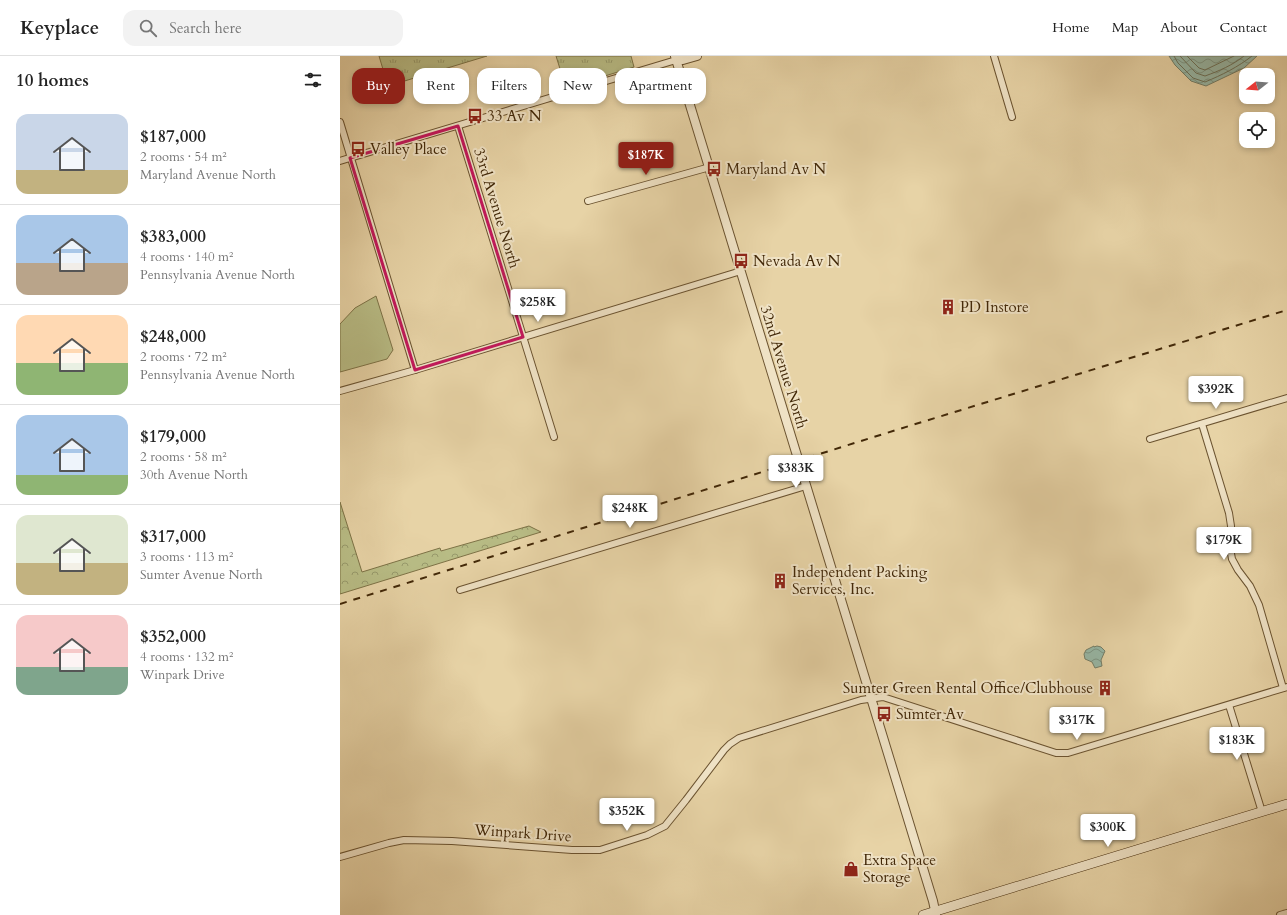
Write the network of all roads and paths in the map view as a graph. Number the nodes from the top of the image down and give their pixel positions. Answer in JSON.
{"nodes":[{"id":1,"x":698,"y":56,"type":"edge"},
{"id":2,"x":994,"y":56,"type":"edge"},
{"id":3,"x":676,"y":58,"type":"edge"},
{"id":4,"x":1012,"y":117,"type":"dead end"},
{"id":5,"x":340,"y":122,"type":"edge"},
{"id":6,"x":458,"y":126,"type":"junction"},
{"id":7,"x":350,"y":158,"type":"junction"},
{"id":8,"x":340,"y":161,"type":"edge"},
{"id":9,"x":710,"y":167,"type":"junction"},
{"id":10,"x":588,"y":201,"type":"dead end"},
{"id":11,"x":741,"y":271,"type":"junction"},
{"id":12,"x":523,"y":337,"type":"junction"},
{"id":13,"x":415,"y":370,"type":"junction"},
{"id":14,"x":340,"y":391,"type":"edge"},
{"id":15,"x":1287,"y":398,"type":"edge"},
{"id":16,"x":1202,"y":424,"type":"junction"},
{"id":17,"x":554,"y":437,"type":"dead end"},
{"id":18,"x":1150,"y":439,"type":"dead end"},
{"id":19,"x":806,"y":486,"type":"junction"},
{"id":20,"x":460,"y":590,"type":"dead end"},
{"id":21,"x":1285,"y":687,"type":"edge"},
{"id":22,"x":871,"y":698,"type":"junction"},
{"id":23,"x":1229,"y":705,"type":"junction"},
{"id":24,"x":1287,"y":804,"type":"edge"},
{"id":25,"x":1262,"y":812,"type":"junction"},
{"id":26,"x":340,"y":857,"type":"edge"},
{"id":27,"x":936,"y":913,"type":"edge"},
{"id":28,"x":1287,"y":913,"type":"edge"},
{"id":29,"x":923,"y":915,"type":"edge"},
{"id":30,"x":1280,"y":915,"type":"edge"}],
"edges":[{"from":1,"to":3,"type":"street"},
{"from":2,"to":4,"type":"street"},
{"from":3,"to":6,"type":"street"},
{"from":3,"to":9,"type":"street","name":"32nd Avenue North"},
{"from":5,"to":7,"type":"street"},
{"from":6,"to":7,"type":"street"},
{"from":6,"to":12,"type":"street","name":"33rd Avenue North"},
{"from":7,"to":8,"type":"street"},
{"from":7,"to":13,"type":"street"},
{"from":9,"to":10,"type":"street"},
{"from":9,"to":11,"type":"street","name":"32nd Avenue North"},
{"from":11,"to":12,"type":"street"},
{"from":11,"to":19,"type":"street","name":"32nd Avenue North"},
{"from":12,"to":13,"type":"street"},
{"from":12,"to":17,"type":"street","name":"33rd Avenue North"},
{"from":13,"to":14,"type":"street"},
{"from":15,"to":16,"type":"street"},
{"from":16,"to":18,"type":"street"},
{"from":16,"to":21,"type":"street"},
{"from":19,"to":20,"type":"street"},
{"from":19,"to":22,"type":"street","name":"32nd Avenue North"},
{"from":21,"to":23,"type":"street","name":"Winpark Drive"},
{"from":22,"to":23,"type":"street","name":"Winpark Drive"},
{"from":22,"to":26,"type":"street","name":"Winpark Drive"},
{"from":22,"to":27,"type":"street","name":"32nd Avenue North"},
{"from":23,"to":25,"type":"street"},
{"from":24,"to":25,"type":"main road"},
{"from":25,"to":27,"type":"main road"},
{"from":27,"to":29,"type":"main road"},
{"from":28,"to":30,"type":"street"}]}
